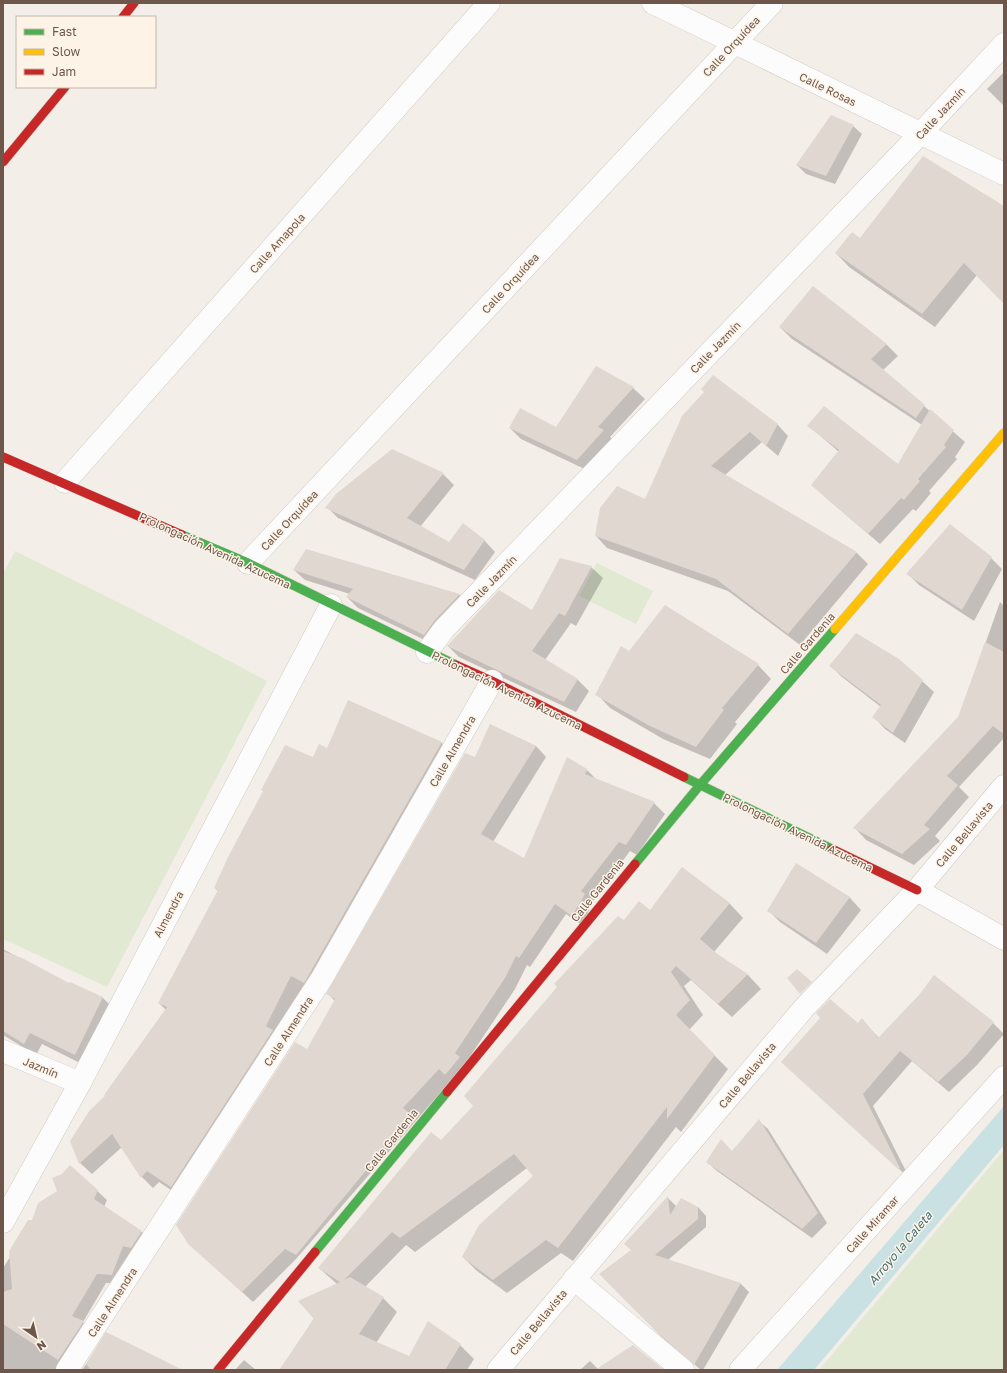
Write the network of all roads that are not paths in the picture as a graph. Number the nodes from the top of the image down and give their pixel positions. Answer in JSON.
{"nodes":[{"id":1,"x":134,"y":3,"type":"edge"},
{"id":2,"x":489,"y":3,"type":"edge"},
{"id":3,"x":653,"y":3,"type":"edge"},
{"id":4,"x":772,"y":3,"type":"edge"},
{"id":5,"x":124,"y":16,"type":"edge"},
{"id":6,"x":734,"y":43,"type":"junction"},
{"id":7,"x":1004,"y":44,"type":"edge"},
{"id":8,"x":64,"y":88,"type":"edge"},
{"id":9,"x":921,"y":134,"type":"junction"},
{"id":10,"x":6,"y":152,"type":"edge"},
{"id":11,"x":1004,"y":174,"type":"edge"},
{"id":12,"x":1004,"y":433,"type":"edge"},
{"id":13,"x":3,"y":457,"type":"edge"},
{"id":14,"x":65,"y":482,"type":"junction"},
{"id":15,"x":248,"y":563,"type":"junction"},
{"id":16,"x":330,"y":605,"type":"junction"},
{"id":17,"x":428,"y":652,"type":"junction"},
{"id":18,"x":492,"y":681,"type":"junction"},
{"id":19,"x":700,"y":785,"type":"junction"},
{"id":20,"x":1004,"y":786,"type":"edge"},
{"id":21,"x":917,"y":890,"type":"junction"},
{"id":22,"x":1004,"y":939,"type":"edge"},
{"id":23,"x":3,"y":1051,"type":"edge"},
{"id":24,"x":1004,"y":1077,"type":"edge"},
{"id":25,"x":80,"y":1082,"type":"junction"},
{"id":26,"x":3,"y":1222,"type":"edge"},
{"id":27,"x":574,"y":1279,"type":"junction"},
{"id":28,"x":67,"y":1370,"type":"edge"},
{"id":29,"x":218,"y":1370,"type":"edge"},
{"id":30,"x":498,"y":1370,"type":"edge"},
{"id":31,"x":683,"y":1370,"type":"edge"},
{"id":32,"x":740,"y":1370,"type":"edge"}],
"edges":[{"from":1,"to":5,"type":"street"},
{"from":2,"to":14,"type":"street","name":"Calle Amapola"},
{"from":3,"to":6,"type":"street","name":"Calle Rosas"},
{"from":4,"to":6,"type":"street","name":"Calle Orquídea"},
{"from":6,"to":9,"type":"street","name":"Calle Rosas"},
{"from":6,"to":15,"type":"street","name":"Calle Orquídea"},
{"from":7,"to":9,"type":"street","name":"Calle Jazmín"},
{"from":8,"to":10,"type":"street"},
{"from":9,"to":11,"type":"street","name":"Calle Rosas"},
{"from":9,"to":17,"type":"street","name":"Calle Jazmín"},
{"from":12,"to":19,"type":"street","name":"Calle Gardenia"},
{"from":13,"to":14,"type":"street","name":"Prolongación Avenida Azucema"},
{"from":14,"to":15,"type":"street","name":"Prolongación Avenida Azucema"},
{"from":15,"to":16,"type":"street","name":"Prolongación Avenida Azucema"},
{"from":16,"to":17,"type":"street","name":"Prolongación Avenida Azucema"},
{"from":16,"to":25,"type":"street","name":"Almendra"},
{"from":17,"to":18,"type":"street","name":"Prolongación Avenida Azucema"},
{"from":18,"to":19,"type":"street","name":"Prolongación Avenida Azucema"},
{"from":18,"to":28,"type":"street","name":"Calle Almendra"},
{"from":19,"to":21,"type":"street","name":"Prolongación Avenida Azucema"},
{"from":19,"to":29,"type":"street","name":"Calle Gardenia"},
{"from":20,"to":21,"type":"street","name":"Calle Bellavista"},
{"from":21,"to":22,"type":"street","name":"Prolongación Avenida Azucema"},
{"from":21,"to":27,"type":"street","name":"Calle Bellavista"},
{"from":23,"to":25,"type":"street","name":"Jazmín"},
{"from":24,"to":32,"type":"street","name":"Calle Miramar"},
{"from":25,"to":26,"type":"street","name":"Almendra"},
{"from":27,"to":30,"type":"street","name":"Calle Bellavista"},
{"from":27,"to":31,"type":"street"}]}
